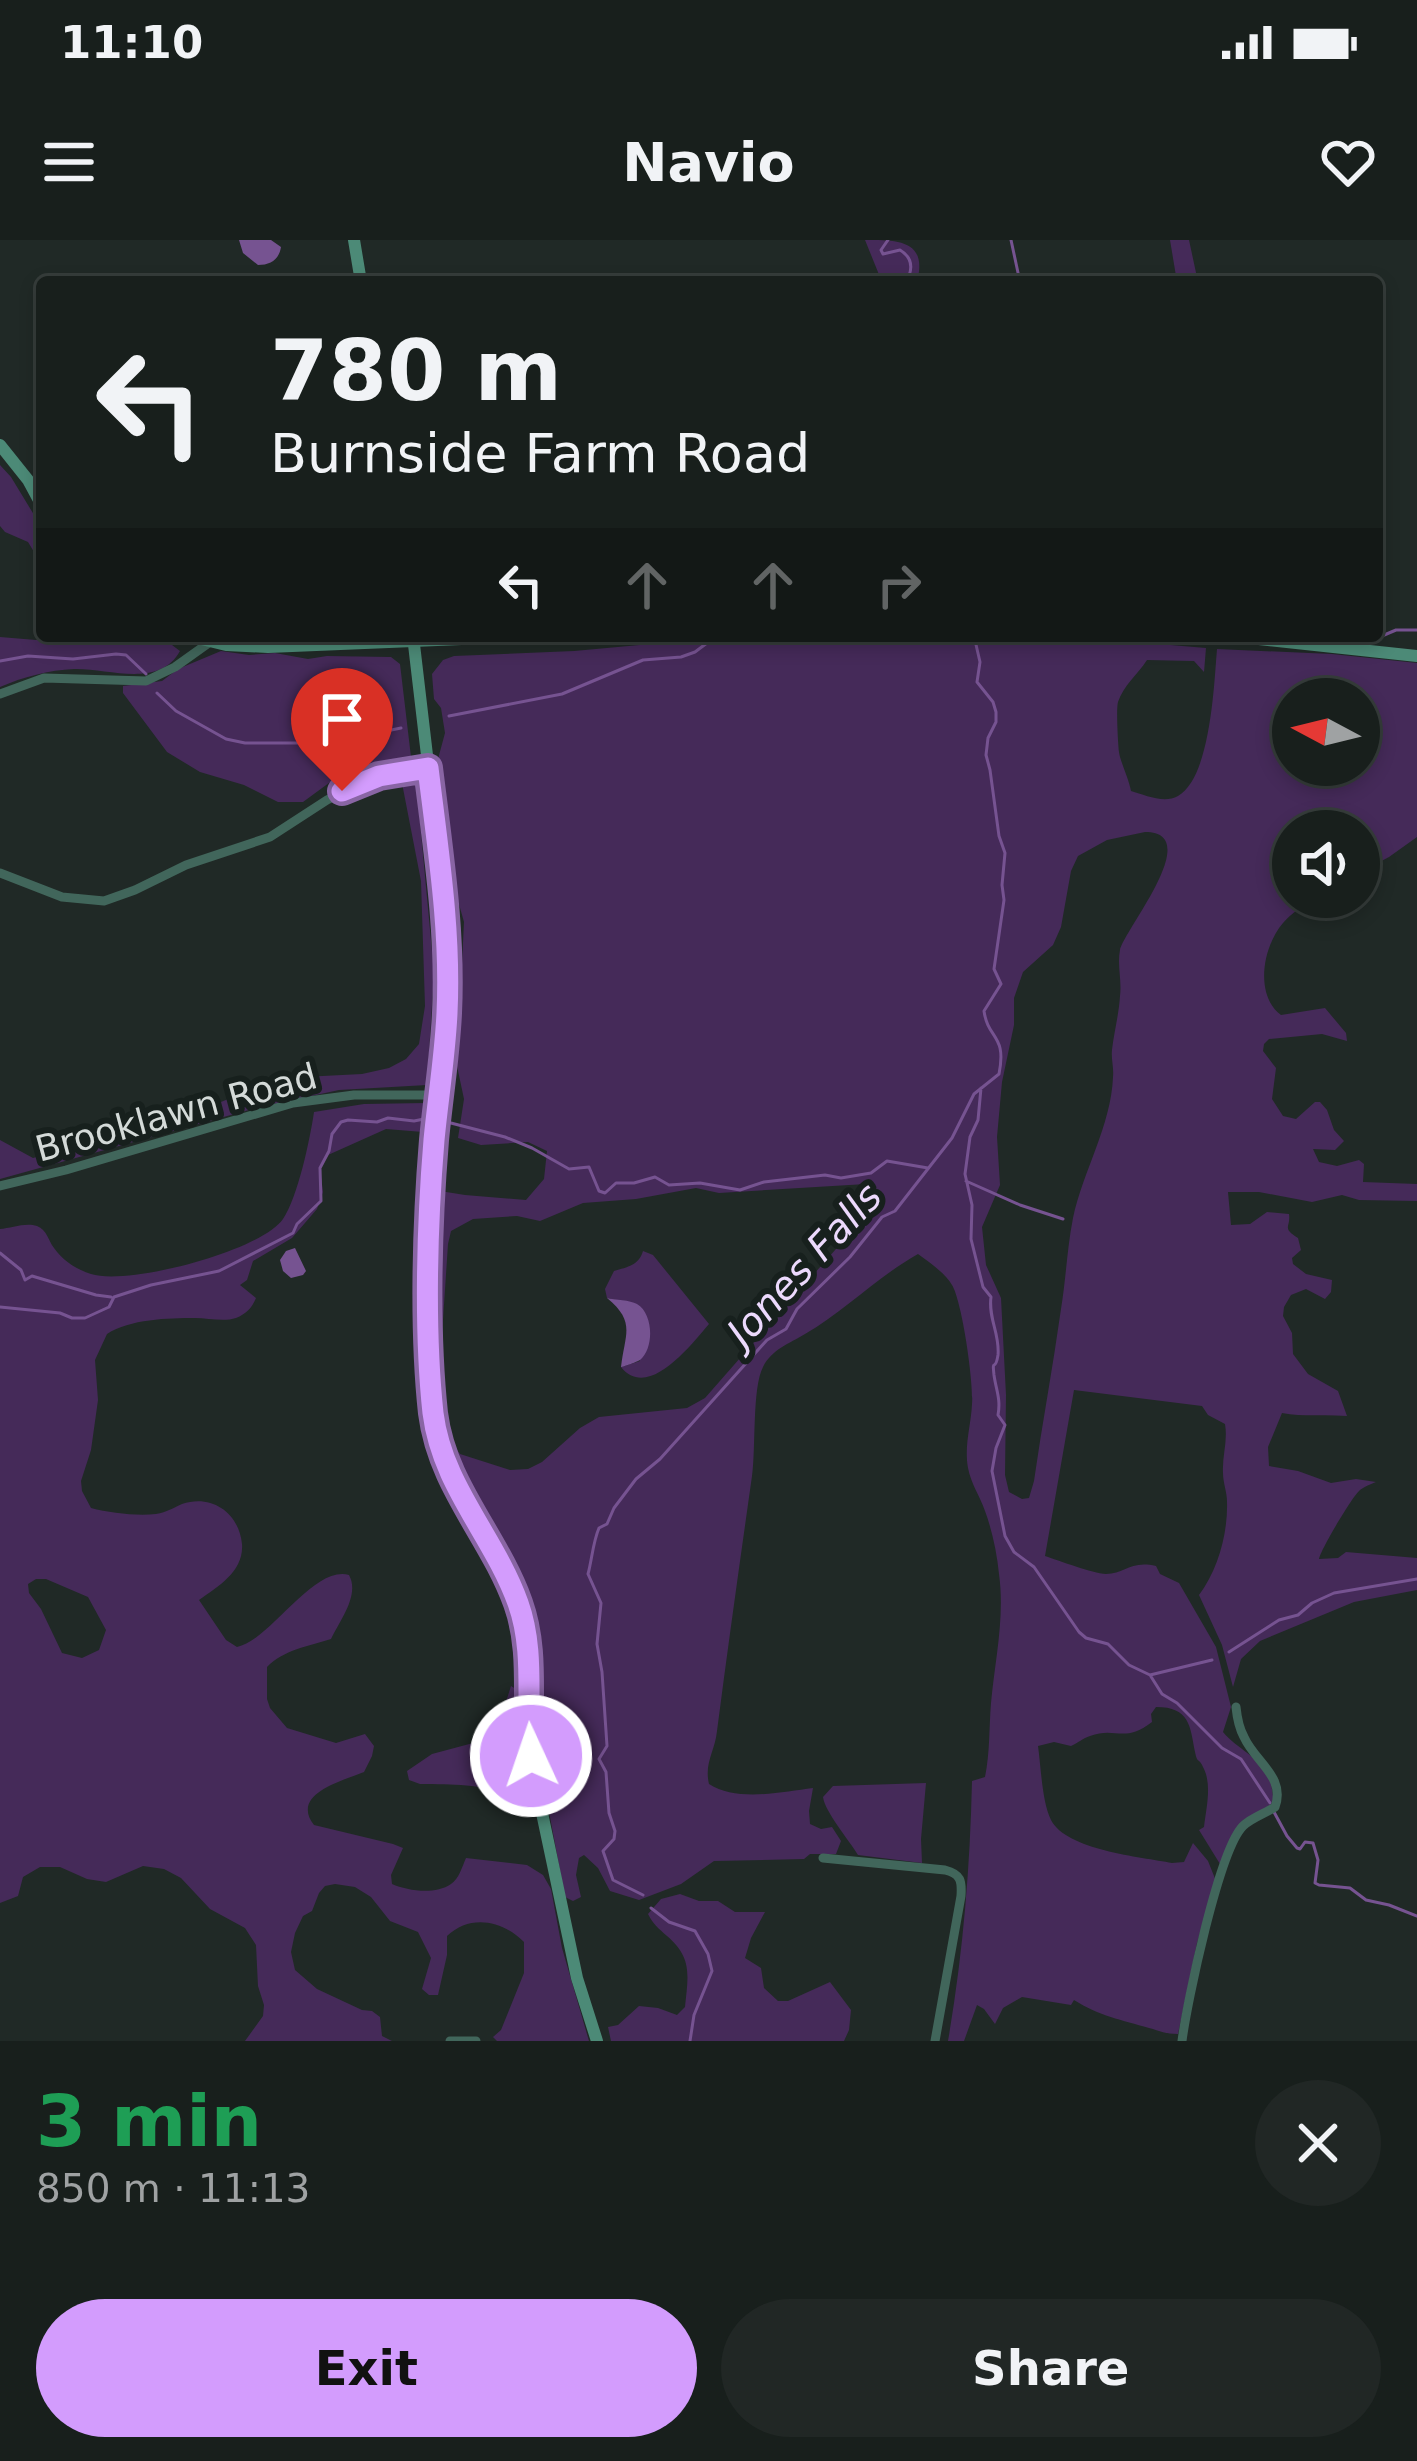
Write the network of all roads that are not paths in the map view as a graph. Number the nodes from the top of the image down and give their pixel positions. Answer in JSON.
{"nodes":[{"id":1,"x":355,"y":240,"type":"edge"},
{"id":2,"x":360,"y":276,"type":"edge"},
{"id":3,"x":0,"y":445,"type":"edge"},
{"id":4,"x":36,"y":495,"type":"edge"},
{"id":5,"x":210,"y":642,"type":"joint"},
{"id":6,"x":359,"y":642,"type":"edge"},
{"id":7,"x":414,"y":642,"type":"edge"},
{"id":8,"x":1288,"y":642,"type":"edge"},
{"id":9,"x":1417,"y":656,"type":"edge"},
{"id":10,"x":0,"y":694,"type":"edge"},
{"id":11,"x":428,"y":768,"type":"junction"},
{"id":12,"x":0,"y":873,"type":"edge"},
{"id":13,"x":439,"y":1095,"type":"junction"},
{"id":14,"x":0,"y":1186,"type":"edge"},
{"id":15,"x":1236,"y":1707,"type":"dead end"},
{"id":16,"x":823,"y":1858,"type":"dead end"},
{"id":17,"x":450,"y":2041,"type":"edge"},
{"id":18,"x":476,"y":2041,"type":"edge"},
{"id":19,"x":597,"y":2041,"type":"edge"},
{"id":20,"x":935,"y":2041,"type":"edge"},
{"id":21,"x":1182,"y":2041,"type":"edge"}],
"edges":[{"from":1,"to":2,"type":"main road"},
{"from":3,"to":4,"type":"main road"},
{"from":5,"to":6,"type":"main road"},
{"from":5,"to":10,"type":"street"},
{"from":7,"to":11,"type":"main road"},
{"from":8,"to":9,"type":"main road"},
{"from":11,"to":12,"type":"street"},
{"from":11,"to":13,"type":"main road"},
{"from":13,"to":14,"type":"street","name":"Brooklawn Road"},
{"from":13,"to":19,"type":"main road"},
{"from":15,"to":21,"type":"street"},
{"from":16,"to":20,"type":"street"},
{"from":17,"to":18,"type":"street"}]}
